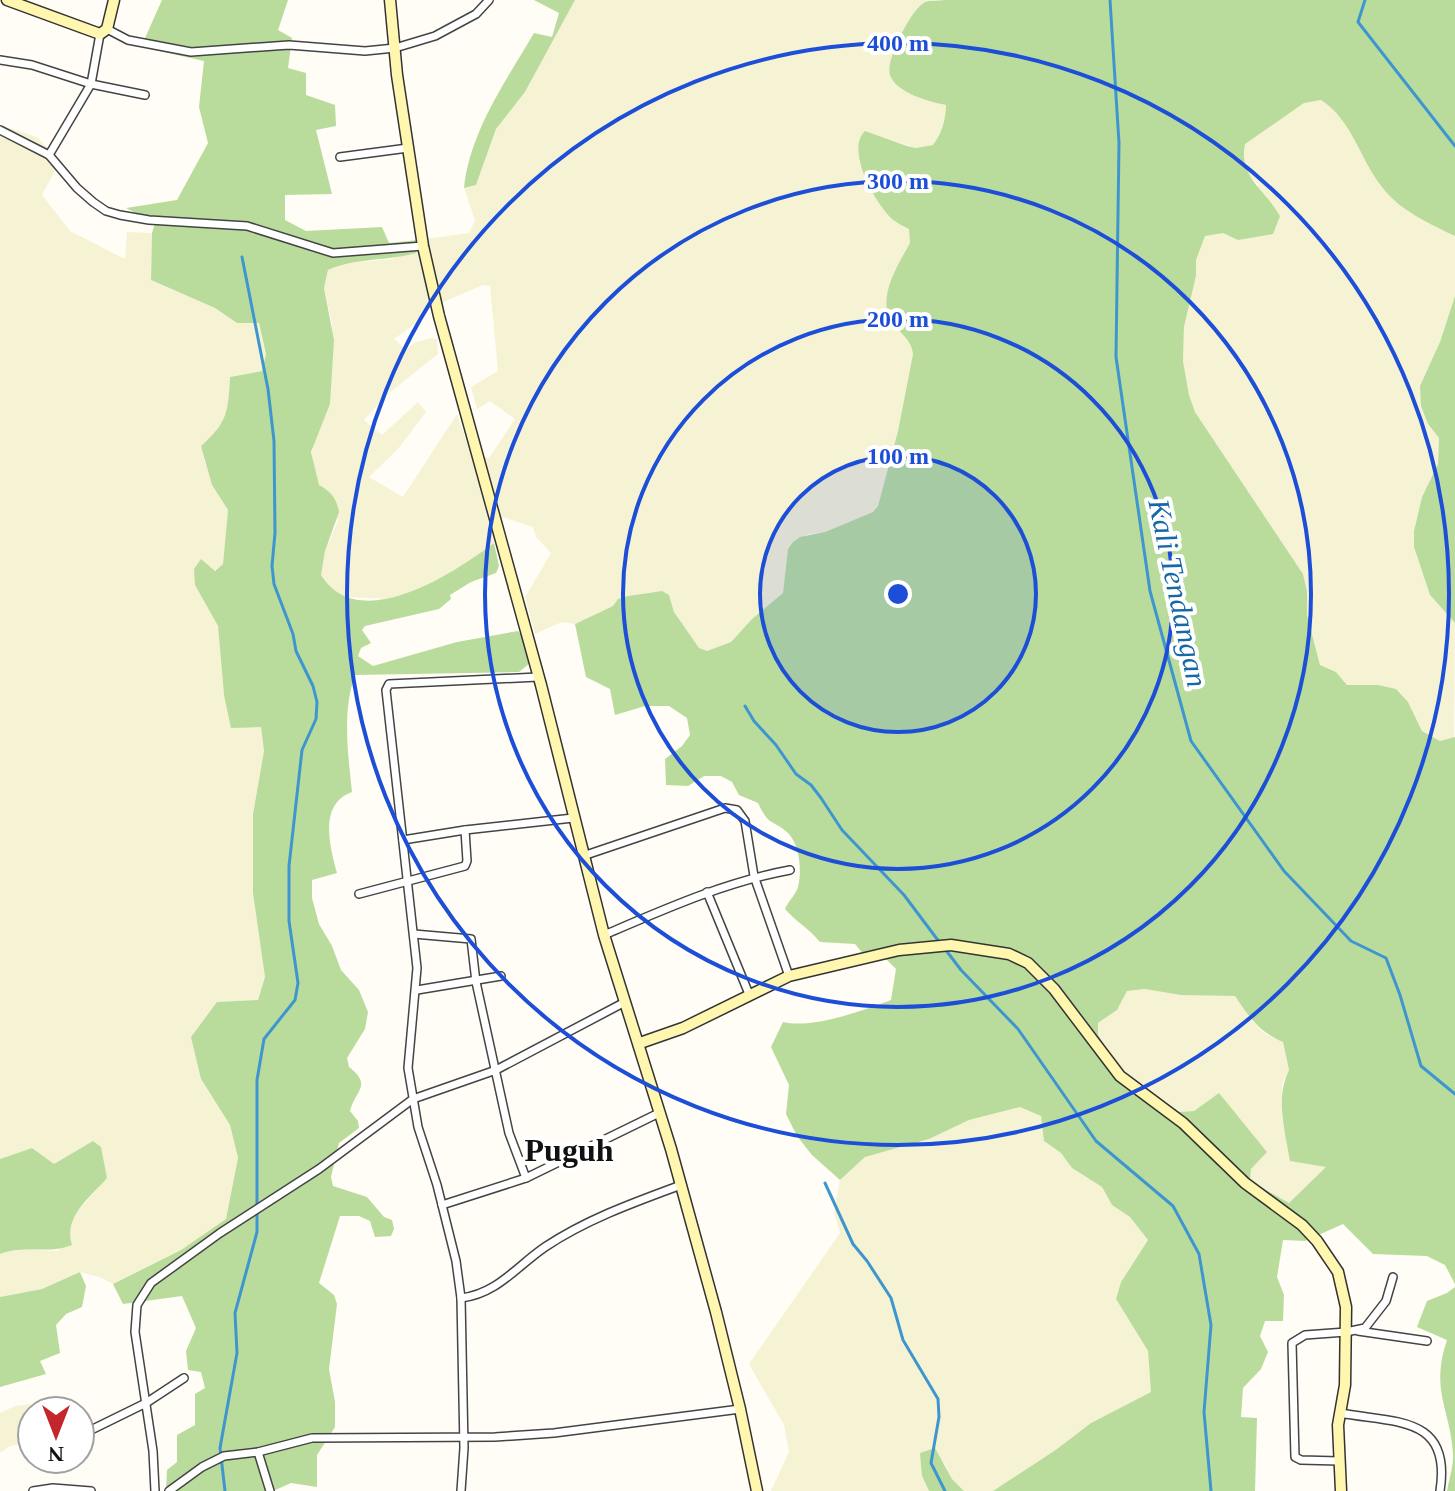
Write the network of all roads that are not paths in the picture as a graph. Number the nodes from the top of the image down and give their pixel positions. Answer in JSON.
{"nodes":[{"id":1,"x":7,"y":0,"type":"edge"},
{"id":2,"x":390,"y":0,"type":"edge"},
{"id":3,"x":489,"y":0,"type":"edge"},
{"id":4,"x":112,"y":1,"type":"edge"},
{"id":5,"x":104,"y":31,"type":"junction"},
{"id":6,"x":395,"y":48,"type":"junction"},
{"id":7,"x":0,"y":60,"type":"edge"},
{"id":8,"x":91,"y":84,"type":"junction"},
{"id":9,"x":145,"y":95,"type":"dead end"},
{"id":10,"x":0,"y":130,"type":"edge"},
{"id":11,"x":408,"y":148,"type":"junction"},
{"id":12,"x":49,"y":155,"type":"junction"},
{"id":13,"x":340,"y":157,"type":"dead end"},
{"id":14,"x":423,"y":246,"type":"junction"},
{"id":15,"x":538,"y":677,"type":"junction"},
{"id":16,"x":573,"y":818,"type":"junction"},
{"id":17,"x":465,"y":830,"type":"junction"},
{"id":18,"x":403,"y":840,"type":"junction"},
{"id":19,"x":583,"y":856,"type":"junction"},
{"id":20,"x":790,"y":870,"type":"dead end"},
{"id":21,"x":754,"y":876,"type":"junction"},
{"id":22,"x":406,"y":879,"type":"junction"},
{"id":23,"x":707,"y":892,"type":"junction"},
{"id":24,"x":359,"y":894,"type":"dead end"},
{"id":25,"x":414,"y":934,"type":"junction"},
{"id":26,"x":604,"y":935,"type":"junction"},
{"id":27,"x":501,"y":976,"type":"dead end"},
{"id":28,"x":789,"y":976,"type":"junction"},
{"id":29,"x":476,"y":982,"type":"junction"},
{"id":30,"x":417,"y":990,"type":"junction"},
{"id":31,"x":749,"y":994,"type":"junction"},
{"id":32,"x":625,"y":1002,"type":"junction"},
{"id":33,"x":640,"y":1043,"type":"junction"},
{"id":34,"x":496,"y":1070,"type":"junction"},
{"id":35,"x":413,"y":1099,"type":"junction"},
{"id":36,"x":659,"y":1113,"type":"junction"},
{"id":37,"x":526,"y":1178,"type":"junction"},
{"id":38,"x":681,"y":1185,"type":"junction"},
{"id":39,"x":442,"y":1205,"type":"junction"},
{"id":40,"x":1393,"y":1277,"type":"dead end"},
{"id":41,"x":461,"y":1298,"type":"junction"},
{"id":42,"x":1351,"y":1331,"type":"junction"},
{"id":43,"x":1427,"y":1341,"type":"dead end"},
{"id":44,"x":184,"y":1378,"type":"dead end"},
{"id":45,"x":146,"y":1403,"type":"junction"},
{"id":46,"x":740,"y":1409,"type":"junction"},
{"id":47,"x":1340,"y":1413,"type":"junction"},
{"id":48,"x":96,"y":1428,"type":"edge"},
{"id":49,"x":464,"y":1437,"type":"junction"},
{"id":50,"x":258,"y":1452,"type":"junction"},
{"id":51,"x":1339,"y":1461,"type":"junction"},
{"id":52,"x":33,"y":1491,"type":"edge"},
{"id":53,"x":91,"y":1491,"type":"edge"},
{"id":54,"x":155,"y":1491,"type":"edge"},
{"id":55,"x":169,"y":1491,"type":"edge"},
{"id":56,"x":270,"y":1491,"type":"edge"},
{"id":57,"x":461,"y":1491,"type":"edge"},
{"id":58,"x":757,"y":1491,"type":"edge"},
{"id":59,"x":1341,"y":1491,"type":"edge"},
{"id":60,"x":1440,"y":1491,"type":"edge"}],
"edges":[{"from":1,"to":5,"type":"street"},
{"from":2,"to":6,"type":"street"},
{"from":3,"to":6,"type":"street"},
{"from":4,"to":5,"type":"street"},
{"from":5,"to":6,"type":"street"},
{"from":5,"to":8,"type":"street"},
{"from":6,"to":11,"type":"street"},
{"from":7,"to":8,"type":"street"},
{"from":8,"to":9,"type":"street"},
{"from":8,"to":12,"type":"street"},
{"from":10,"to":12,"type":"street"},
{"from":11,"to":13,"type":"street"},
{"from":11,"to":14,"type":"street"},
{"from":12,"to":14,"type":"street"},
{"from":14,"to":15,"type":"street"},
{"from":15,"to":16,"type":"street"},
{"from":15,"to":18,"type":"street"},
{"from":16,"to":17,"type":"street"},
{"from":16,"to":19,"type":"street"},
{"from":17,"to":18,"type":"street"},
{"from":17,"to":22,"type":"street"},
{"from":18,"to":22,"type":"street"},
{"from":19,"to":21,"type":"street"},
{"from":19,"to":26,"type":"street"},
{"from":20,"to":21,"type":"street"},
{"from":21,"to":23,"type":"street"},
{"from":21,"to":28,"type":"street"},
{"from":22,"to":24,"type":"street"},
{"from":22,"to":25,"type":"street"},
{"from":23,"to":26,"type":"street"},
{"from":23,"to":31,"type":"street"},
{"from":25,"to":29,"type":"street"},
{"from":25,"to":30,"type":"street"},
{"from":26,"to":32,"type":"street"},
{"from":27,"to":29,"type":"street"},
{"from":28,"to":31,"type":"street"},
{"from":28,"to":42,"type":"street"},
{"from":29,"to":30,"type":"street"},
{"from":29,"to":34,"type":"street"},
{"from":30,"to":35,"type":"street"},
{"from":31,"to":33,"type":"street"},
{"from":32,"to":33,"type":"street"},
{"from":32,"to":34,"type":"street"},
{"from":33,"to":36,"type":"street"},
{"from":34,"to":35,"type":"street"},
{"from":34,"to":37,"type":"street"},
{"from":35,"to":39,"type":"street"},
{"from":35,"to":45,"type":"street"},
{"from":36,"to":37,"type":"street"},
{"from":36,"to":38,"type":"street"},
{"from":37,"to":39,"type":"street"},
{"from":38,"to":41,"type":"street"},
{"from":38,"to":46,"type":"street"},
{"from":39,"to":41,"type":"street"},
{"from":40,"to":42,"type":"street"},
{"from":41,"to":49,"type":"street"},
{"from":42,"to":43,"type":"street"},
{"from":42,"to":47,"type":"street"},
{"from":42,"to":51,"type":"street"},
{"from":44,"to":45,"type":"street"},
{"from":45,"to":48,"type":"street"},
{"from":45,"to":54,"type":"street"},
{"from":46,"to":49,"type":"street"},
{"from":46,"to":58,"type":"street"},
{"from":47,"to":51,"type":"street"},
{"from":47,"to":60,"type":"street"},
{"from":49,"to":50,"type":"street"},
{"from":49,"to":57,"type":"street"},
{"from":50,"to":55,"type":"street"},
{"from":50,"to":56,"type":"street"},
{"from":51,"to":59,"type":"street"},
{"from":52,"to":53,"type":"street"}]}
